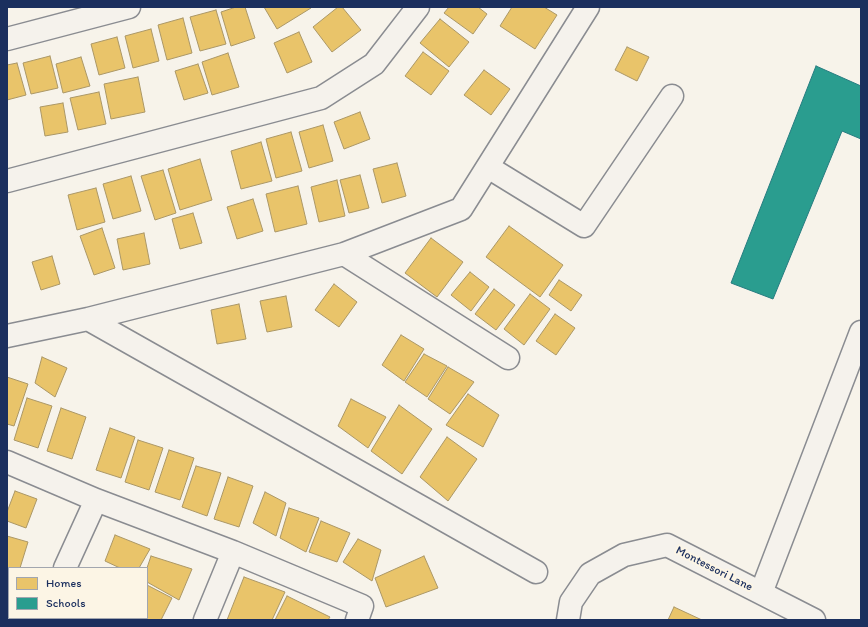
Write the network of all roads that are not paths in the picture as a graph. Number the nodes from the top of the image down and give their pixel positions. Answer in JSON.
{"nodes":[{"id":1,"x":130,"y":7,"type":"edge"},
{"id":2,"x":418,"y":7,"type":"edge"},
{"id":3,"x":588,"y":7,"type":"edge"},
{"id":4,"x":7,"y":39,"type":"edge"},
{"id":5,"x":672,"y":96,"type":"dead end"},
{"id":6,"x":488,"y":167,"type":"junction"},
{"id":7,"x":7,"y":181,"type":"edge"},
{"id":8,"x":344,"y":254,"type":"junction"},
{"id":9,"x":88,"y":319,"type":"junction"},
{"id":10,"x":861,"y":332,"type":"edge"},
{"id":11,"x":7,"y":336,"type":"edge"},
{"id":12,"x":508,"y":358,"type":"dead end"},
{"id":13,"x":7,"y":462,"type":"edge"},
{"id":14,"x":96,"y":500,"type":"junction"},
{"id":15,"x":233,"y":552,"type":"junction"},
{"id":16,"x":65,"y":567,"type":"edge"},
{"id":17,"x":536,"y":572,"type":"dead end"},
{"id":18,"x":761,"y":593,"type":"junction"},
{"id":19,"x":205,"y":620,"type":"edge"},
{"id":20,"x":357,"y":620,"type":"edge"},
{"id":21,"x":568,"y":620,"type":"edge"},
{"id":22,"x":814,"y":620,"type":"edge"}],
"edges":[{"from":1,"to":4,"type":"street"},
{"from":2,"to":7,"type":"street"},
{"from":3,"to":6,"type":"street"},
{"from":5,"to":6,"type":"street"},
{"from":6,"to":8,"type":"street"},
{"from":8,"to":9,"type":"street"},
{"from":8,"to":12,"type":"street"},
{"from":9,"to":11,"type":"street"},
{"from":9,"to":17,"type":"street"},
{"from":10,"to":18,"type":"street"},
{"from":13,"to":14,"type":"street"},
{"from":14,"to":15,"type":"street"},
{"from":14,"to":16,"type":"street"},
{"from":15,"to":19,"type":"street"},
{"from":15,"to":20,"type":"street"},
{"from":18,"to":21,"type":"street","name":"Montessori Lane"},
{"from":18,"to":22,"type":"street","name":"Montessori Lane"}]}
